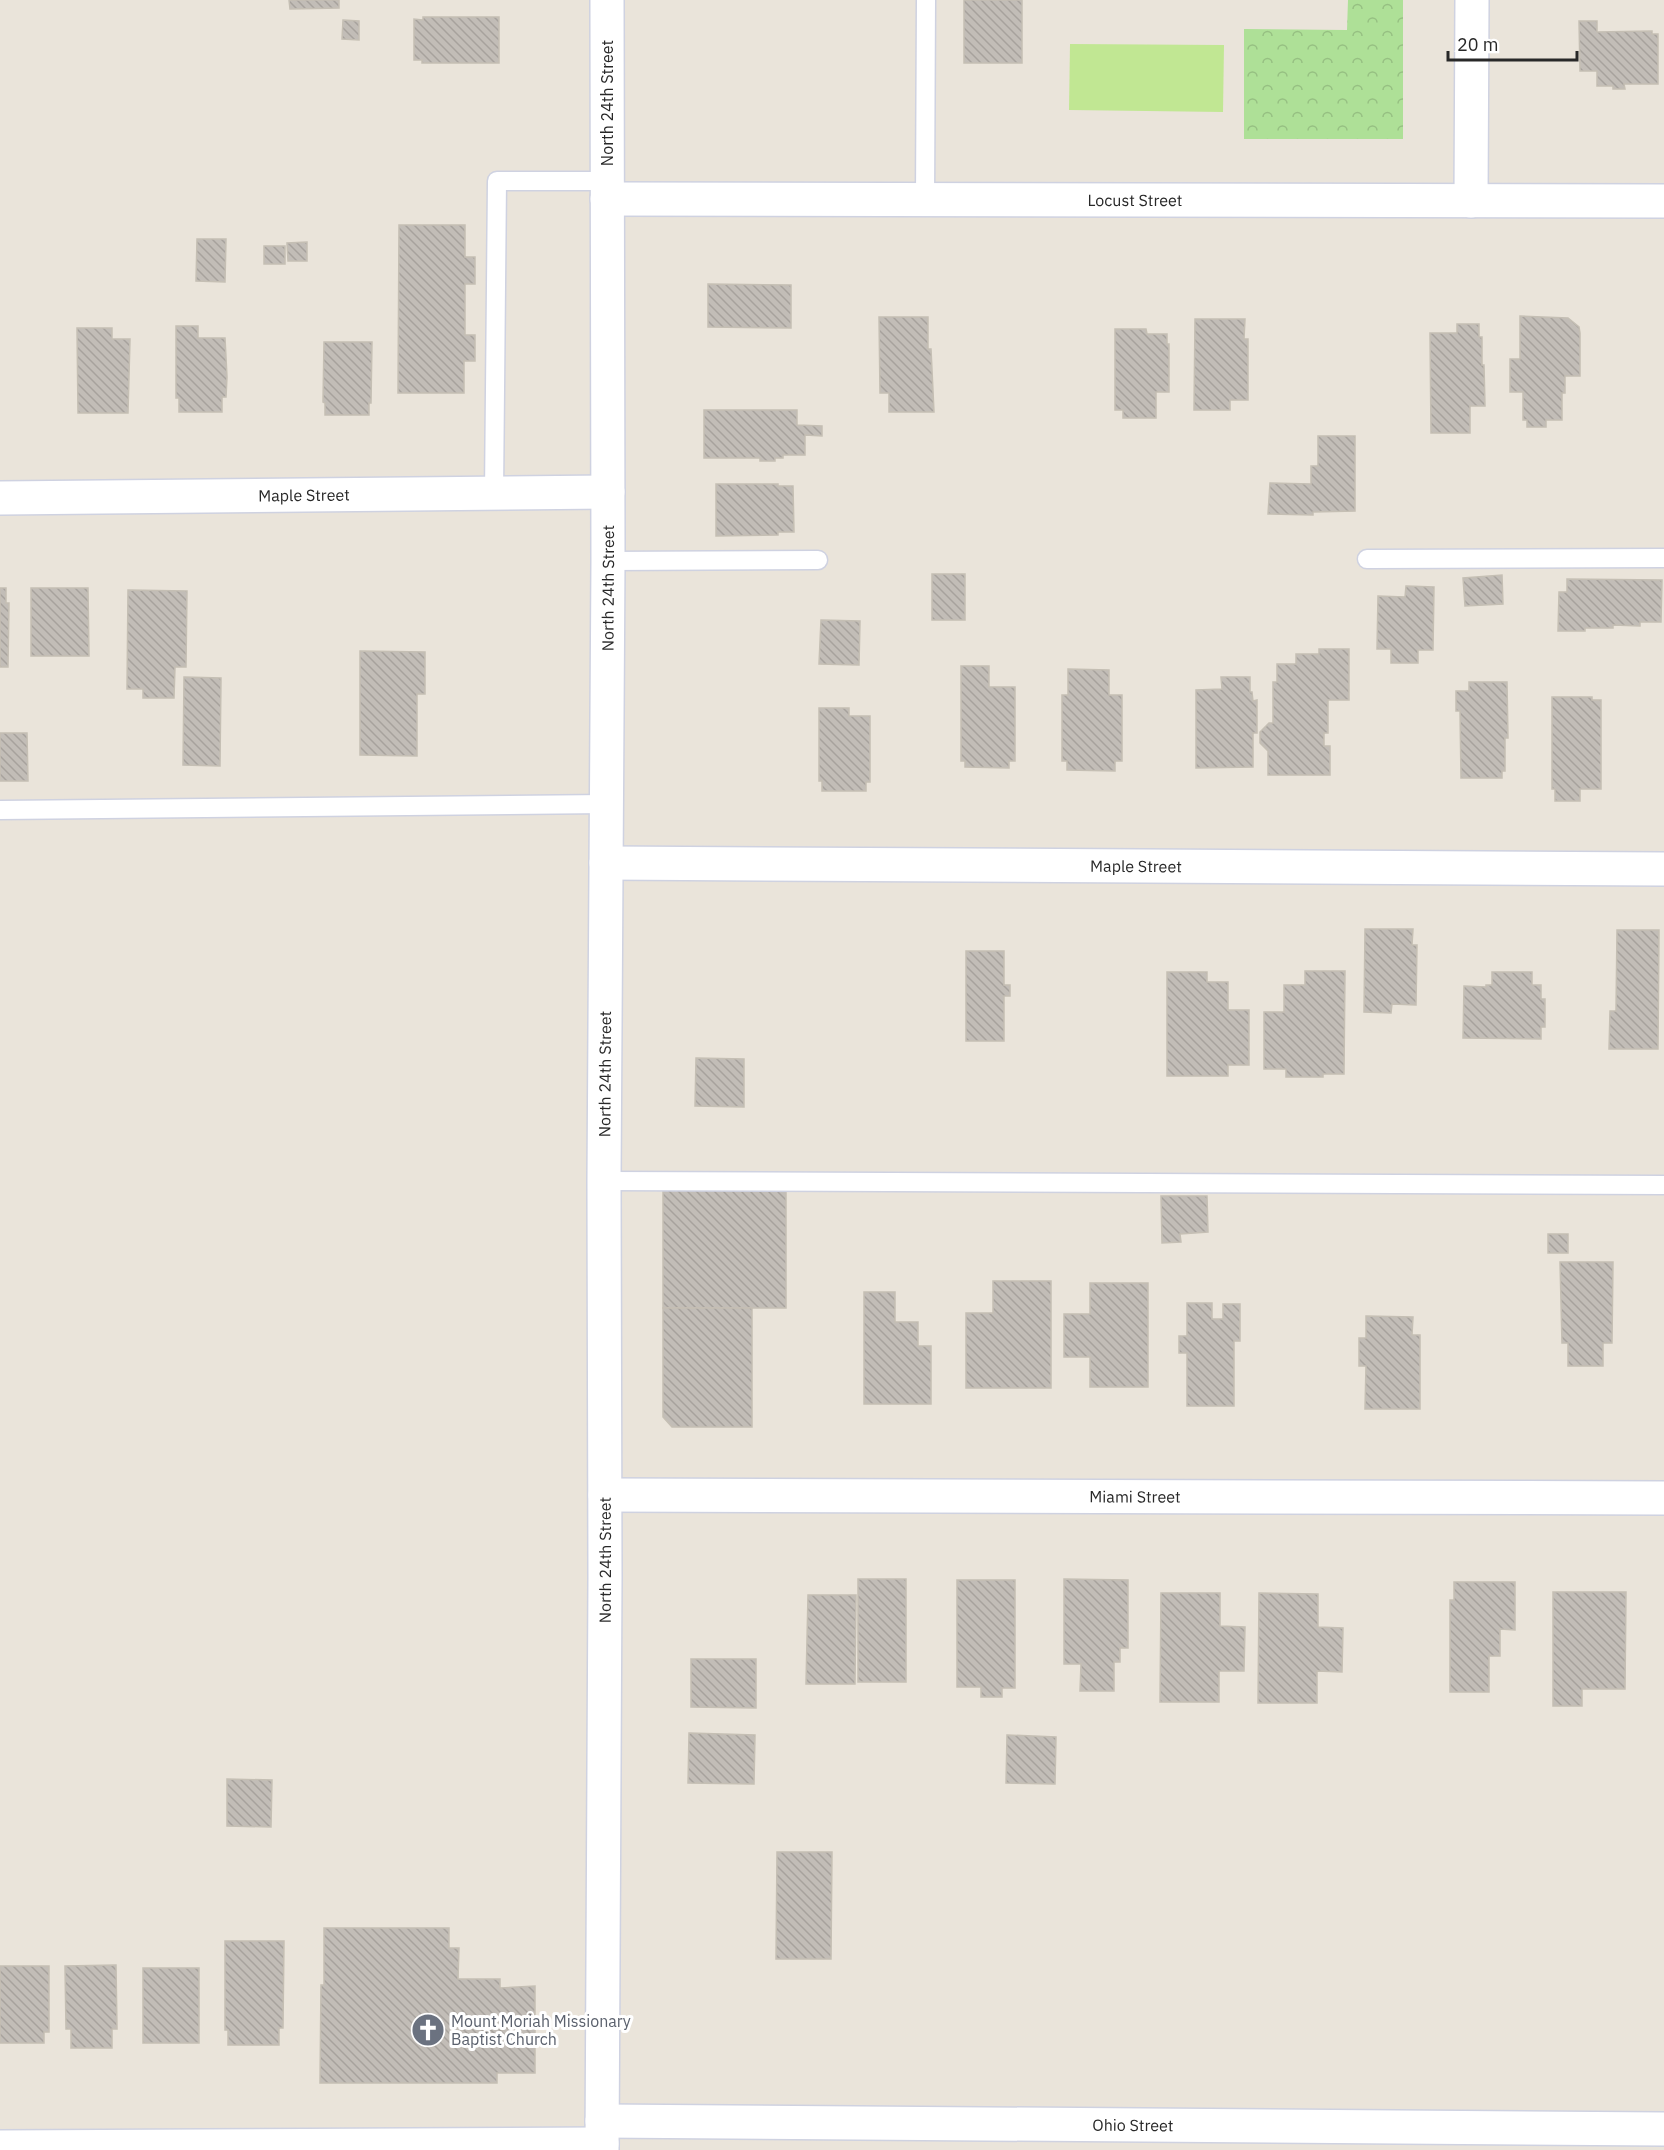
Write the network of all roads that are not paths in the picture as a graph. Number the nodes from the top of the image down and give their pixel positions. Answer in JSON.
{"nodes":[{"id":1,"x":607,"y":0,"type":"edge"},
{"id":2,"x":926,"y":0,"type":"edge"},
{"id":3,"x":1472,"y":0,"type":"edge"},
{"id":4,"x":607,"y":190,"type":"junction"},
{"id":5,"x":925,"y":200,"type":"junction"},
{"id":6,"x":1472,"y":201,"type":"junction"},
{"id":7,"x":1664,"y":201,"type":"edge"},
{"id":8,"x":608,"y":492,"type":"junction"},
{"id":9,"x":494,"y":494,"type":"junction"},
{"id":10,"x":0,"y":498,"type":"edge"},
{"id":11,"x":1664,"y":558,"type":"edge"},
{"id":12,"x":1367,"y":559,"type":"dead end"},
{"id":13,"x":818,"y":560,"type":"dead end"},
{"id":14,"x":608,"y":561,"type":"junction"},
{"id":15,"x":607,"y":804,"type":"junction"},
{"id":16,"x":0,"y":810,"type":"edge"},
{"id":17,"x":606,"y":862,"type":"junction"},
{"id":18,"x":1664,"y":869,"type":"edge"},
{"id":19,"x":604,"y":1181,"type":"junction"},
{"id":20,"x":1664,"y":1185,"type":"edge"},
{"id":21,"x":605,"y":1495,"type":"junction"},
{"id":22,"x":1664,"y":1498,"type":"edge"},
{"id":23,"x":1664,"y":2129,"type":"edge"},
{"id":24,"x":602,"y":2138,"type":"edge"},
{"id":25,"x":0,"y":2147,"type":"edge"},
{"id":26,"x":313,"y":2147,"type":"edge"}],
"edges":[{"from":1,"to":4,"type":"street","name":"North 24th Street"},
{"from":2,"to":5,"type":"lane"},
{"from":3,"to":6,"type":"street"},
{"from":4,"to":5,"type":"street","name":"Locust Street"},
{"from":4,"to":8,"type":"street","name":"North 24th Street"},
{"from":4,"to":9,"type":"lane"},
{"from":5,"to":6,"type":"street","name":"Locust Street"},
{"from":6,"to":7,"type":"street","name":"Locust Street"},
{"from":8,"to":9,"type":"street","name":"Maple Street"},
{"from":8,"to":14,"type":"street","name":"North 24th Street"},
{"from":9,"to":10,"type":"street","name":"Maple Street"},
{"from":11,"to":12,"type":"lane"},
{"from":13,"to":14,"type":"lane"},
{"from":14,"to":15,"type":"street","name":"North 24th Street"},
{"from":15,"to":16,"type":"lane"},
{"from":15,"to":17,"type":"street","name":"North 24th Street"},
{"from":17,"to":18,"type":"street","name":"Maple Street"},
{"from":17,"to":19,"type":"street","name":"North 24th Street"},
{"from":19,"to":20,"type":"lane"},
{"from":19,"to":21,"type":"street","name":"North 24th Street"},
{"from":21,"to":22,"type":"street","name":"Miami Street"},
{"from":21,"to":24,"type":"street","name":"North 24th Street"},
{"from":23,"to":24,"type":"street","name":"Ohio Street"},
{"from":24,"to":26,"type":"street","name":"Ohio Street"},
{"from":25,"to":26,"type":"street","name":"Ohio Street"}]}
